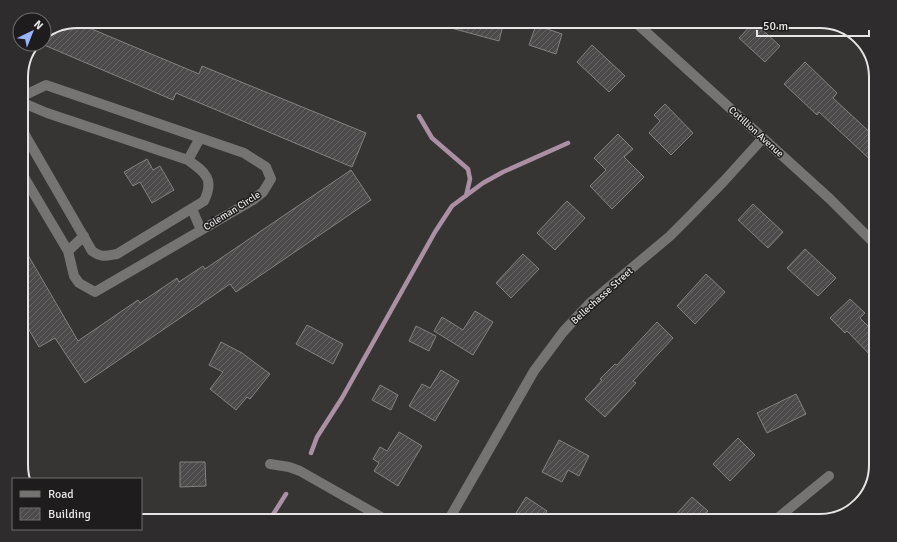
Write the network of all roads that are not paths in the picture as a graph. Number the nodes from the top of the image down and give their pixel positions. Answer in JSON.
{"nodes":[{"id":1,"x":642,"y":28,"type":"edge"},
{"id":2,"x":28,"y":94,"type":"edge"},
{"id":3,"x":28,"y":105,"type":"edge"},
{"id":4,"x":200,"y":138,"type":"junction"},
{"id":5,"x":763,"y":138,"type":"junction"},
{"id":6,"x":28,"y":140,"type":"edge"},
{"id":7,"x":188,"y":160,"type":"junction"},
{"id":8,"x":28,"y":184,"type":"edge"},
{"id":9,"x":192,"y":208,"type":"junction"},
{"id":10,"x":201,"y":230,"type":"junction"},
{"id":11,"x":84,"y":236,"type":"junction"},
{"id":12,"x":869,"y":238,"type":"edge"},
{"id":13,"x":68,"y":251,"type":"junction"},
{"id":14,"x":270,"y":464,"type":"dead end"},
{"id":15,"x":829,"y":476,"type":"dead end"},
{"id":16,"x":376,"y":514,"type":"edge"},
{"id":17,"x":452,"y":514,"type":"edge"},
{"id":18,"x":783,"y":514,"type":"edge"}],
"edges":[{"from":1,"to":5,"type":"street","name":"Cotillion Avenue"},
{"from":2,"to":4,"type":"street","name":"Coleman Circle"},
{"from":3,"to":7,"type":"street"},
{"from":4,"to":7,"type":"street"},
{"from":4,"to":10,"type":"street","name":"Coleman Circle"},
{"from":5,"to":12,"type":"street","name":"Cotillion Avenue"},
{"from":5,"to":17,"type":"street","name":"Bellechasse Street"},
{"from":6,"to":11,"type":"street"},
{"from":7,"to":9,"type":"street"},
{"from":8,"to":13,"type":"street","name":"Coleman Circle"},
{"from":9,"to":10,"type":"street"},
{"from":9,"to":11,"type":"street"},
{"from":10,"to":13,"type":"street","name":"Coleman Circle"},
{"from":11,"to":13,"type":"street"},
{"from":14,"to":16,"type":"street"},
{"from":15,"to":18,"type":"street"}]}
